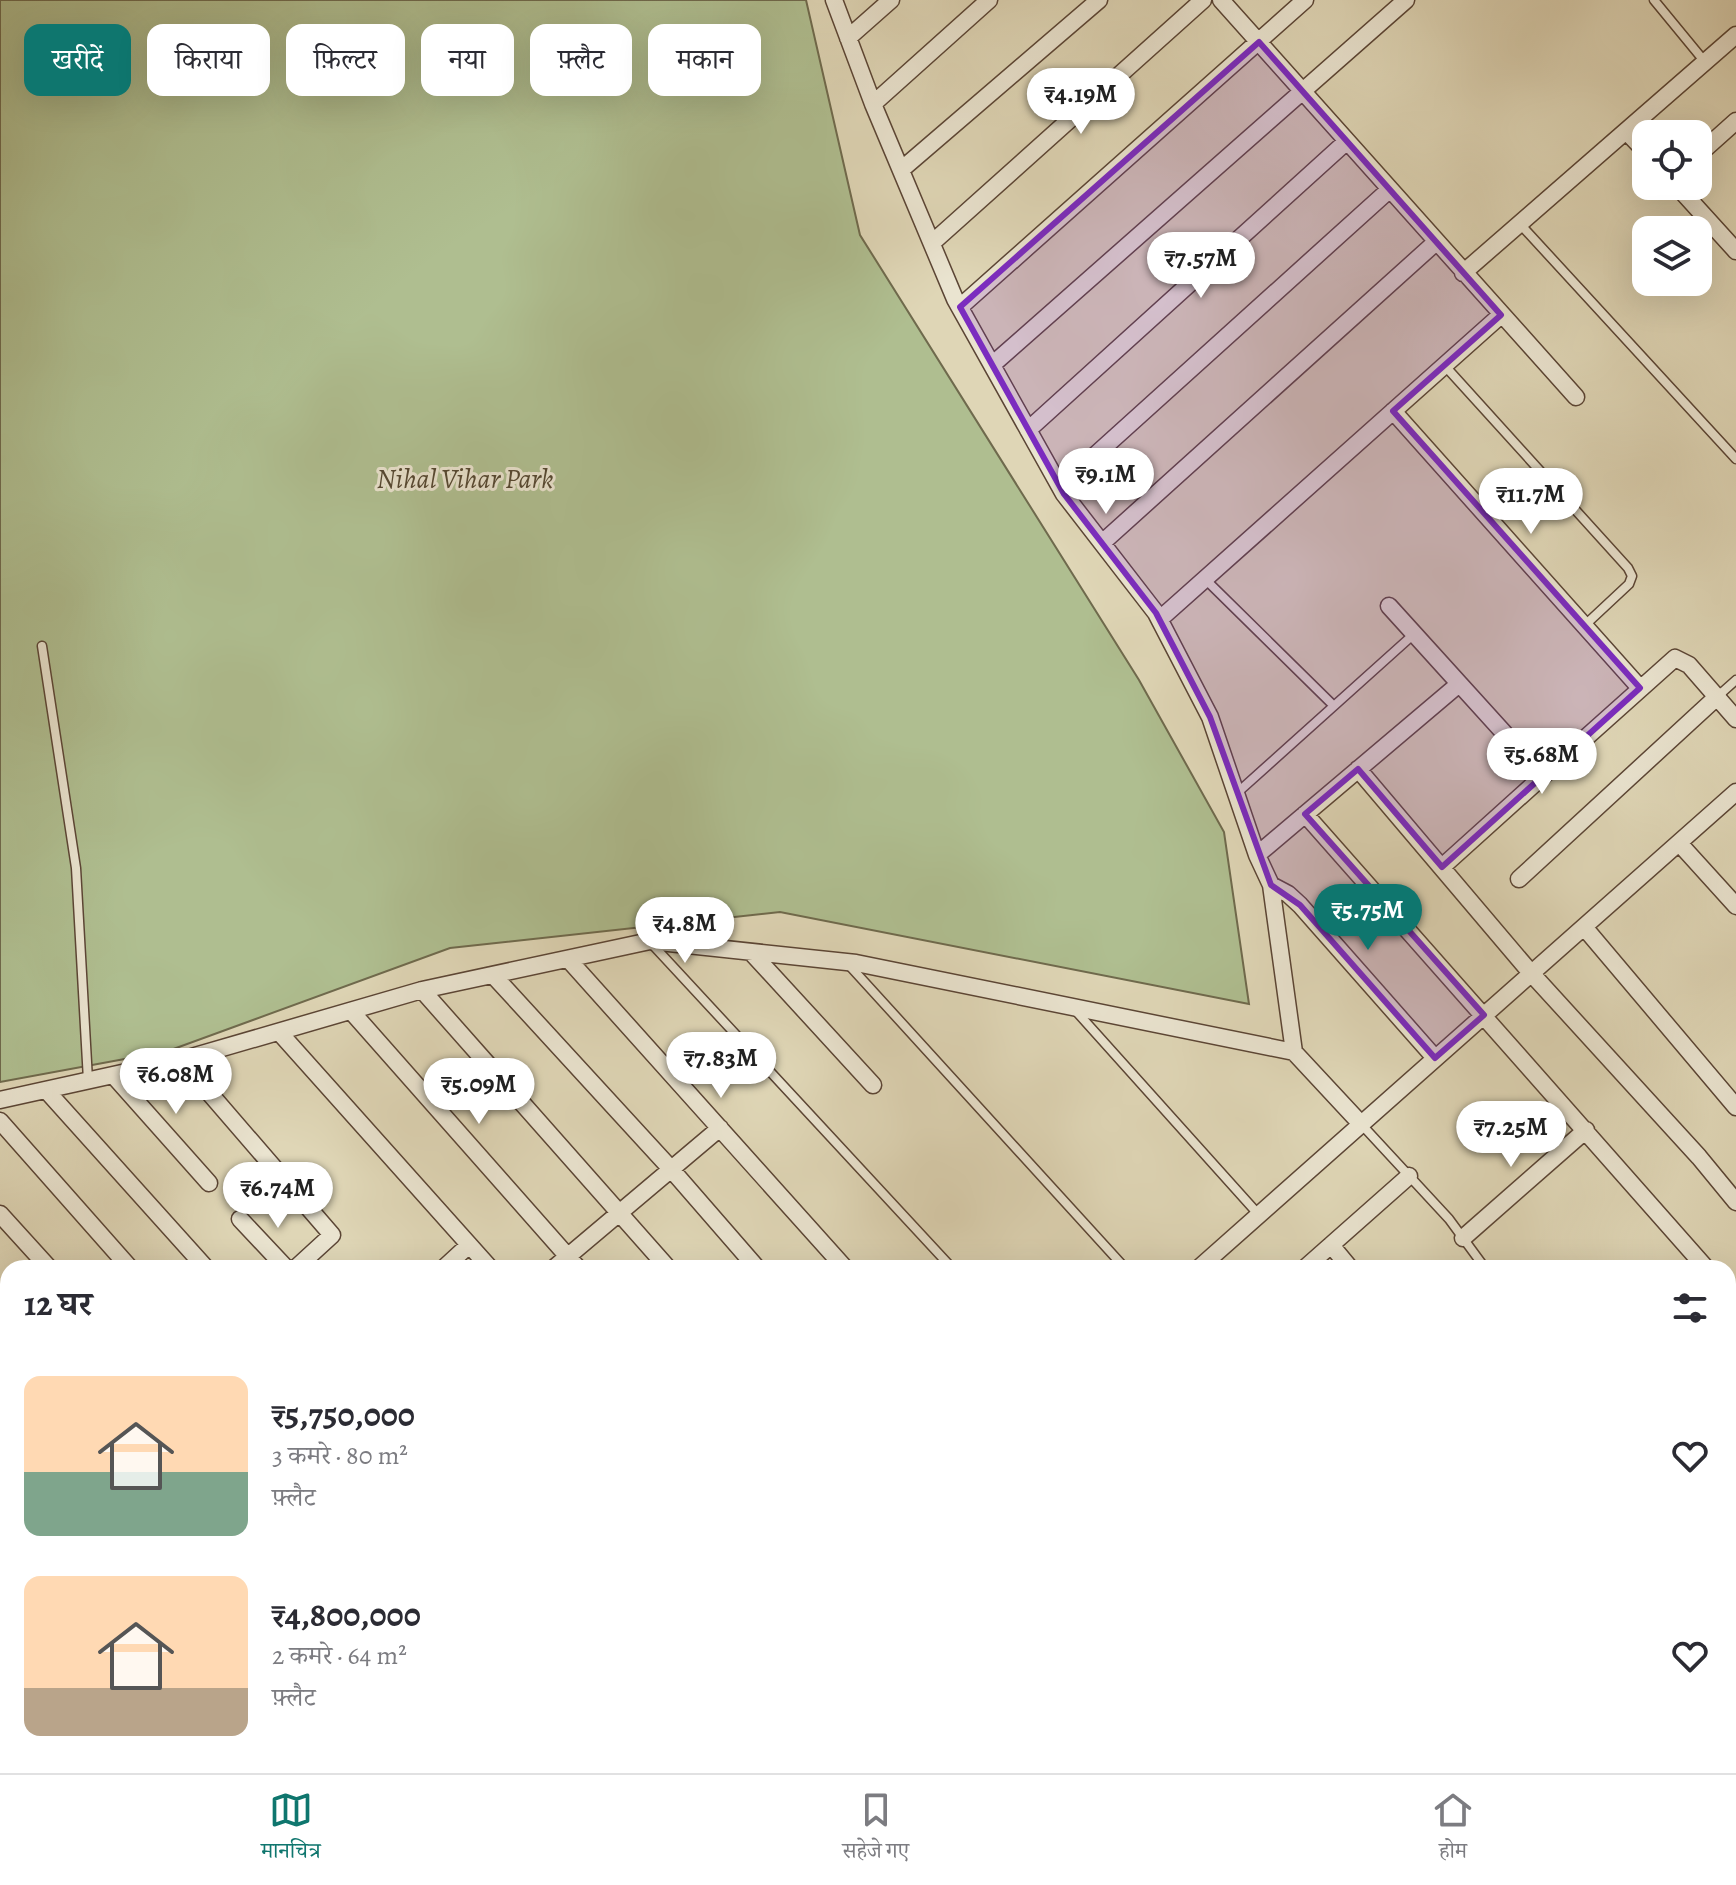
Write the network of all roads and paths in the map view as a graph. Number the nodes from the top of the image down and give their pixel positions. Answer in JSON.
{"nodes":[{"id":1,"x":834,"y":0,"type":"edge"},
{"id":2,"x":891,"y":0,"type":"edge"},
{"id":3,"x":989,"y":0,"type":"edge"},
{"id":4,"x":1099,"y":0,"type":"edge"},
{"id":5,"x":1203,"y":0,"type":"edge"},
{"id":6,"x":1221,"y":0,"type":"edge"},
{"id":7,"x":1305,"y":0,"type":"edge"},
{"id":8,"x":1406,"y":0,"type":"edge"},
{"id":9,"x":1654,"y":0,"type":"edge"},
{"id":10,"x":1736,"y":35,"type":"edge"},
{"id":11,"x":848,"y":38,"type":"junction"},
{"id":12,"x":1259,"y":42,"type":"junction"},
{"id":13,"x":1705,"y":62,"type":"junction"},
{"id":14,"x":1302,"y":91,"type":"junction"},
{"id":15,"x":873,"y":104,"type":"junction"},
{"id":16,"x":1736,"y":121,"type":"edge"},
{"id":17,"x":1626,"y":131,"type":"junction"},
{"id":18,"x":1632,"y":137,"type":"edge"},
{"id":19,"x":1347,"y":141,"type":"junction"},
{"id":20,"x":1712,"y":142,"type":"edge"},
{"id":21,"x":901,"y":170,"type":"junction"},
{"id":22,"x":1389,"y":190,"type":"junction"},
{"id":23,"x":1690,"y":200,"type":"edge"},
{"id":24,"x":1520,"y":223,"type":"junction"},
{"id":25,"x":1436,"y":242,"type":"junction"},
{"id":26,"x":932,"y":243,"type":"junction"},
{"id":27,"x":1736,"y":251,"type":"edge"},
{"id":28,"x":1463,"y":273,"type":"junction"},
{"id":29,"x":960,"y":307,"type":"junction"},
{"id":30,"x":1501,"y":315,"type":"junction"},
{"id":31,"x":992,"y":365,"type":"junction"},
{"id":32,"x":1444,"y":366,"type":"junction"},
{"id":33,"x":1576,"y":397,"type":"dead end"},
{"id":34,"x":1393,"y":411,"type":"junction"},
{"id":35,"x":1028,"y":430,"type":"junction"},
{"id":36,"x":1736,"y":459,"type":"edge"},
{"id":37,"x":1060,"y":487,"type":"junction"},
{"id":38,"x":1102,"y":543,"type":"junction"},
{"id":39,"x":1205,"y":579,"type":"junction"},
{"id":40,"x":1389,"y":606,"type":"dead end"},
{"id":41,"x":1160,"y":619,"type":"junction"},
{"id":42,"x":1584,"y":626,"type":"junction"},
{"id":43,"x":1414,"y":634,"type":"junction"},
{"id":44,"x":42,"y":646,"type":"dead end"},
{"id":45,"x":1736,"y":680,"type":"edge"},
{"id":46,"x":1459,"y":684,"type":"junction"},
{"id":47,"x":1640,"y":688,"type":"junction"},
{"id":48,"x":1718,"y":696,"type":"junction"},
{"id":49,"x":1334,"y":706,"type":"junction"},
{"id":50,"x":1736,"y":719,"type":"edge"},
{"id":51,"x":1358,"y":769,"type":"junction"},
{"id":52,"x":1543,"y":776,"type":"junction"},
{"id":53,"x":1736,"y":792,"type":"edge"},
{"id":54,"x":1236,"y":793,"type":"junction"},
{"id":55,"x":1305,"y":814,"type":"junction"},
{"id":56,"x":1679,"y":843,"type":"junction"},
{"id":57,"x":1257,"y":855,"type":"junction"},
{"id":58,"x":1442,"y":867,"type":"junction"},
{"id":59,"x":1519,"y":879,"type":"dead end"},
{"id":60,"x":1271,"y":885,"type":"junction"},
{"id":61,"x":1736,"y":906,"type":"edge"},
{"id":62,"x":1584,"y":927,"type":"junction"},
{"id":63,"x":650,"y":941,"type":"junction"},
{"id":64,"x":751,"y":952,"type":"junction"},
{"id":65,"x":568,"y":959,"type":"junction"},
{"id":66,"x":845,"y":961,"type":"junction"},
{"id":67,"x":1531,"y":973,"type":"junction"},
{"id":68,"x":493,"y":975,"type":"junction"},
{"id":69,"x":422,"y":990,"type":"junction"},
{"id":70,"x":1071,"y":1006,"type":"junction"},
{"id":71,"x":351,"y":1011,"type":"junction"},
{"id":72,"x":1484,"y":1015,"type":"junction"},
{"id":73,"x":279,"y":1032,"type":"junction"},
{"id":74,"x":1294,"y":1052,"type":"junction"},
{"id":75,"x":1435,"y":1058,"type":"junction"},
{"id":76,"x":181,"y":1060,"type":"junction"},
{"id":77,"x":113,"y":1075,"type":"junction"},
{"id":78,"x":88,"y":1080,"type":"junction"},
{"id":79,"x":873,"y":1085,"type":"dead end"},
{"id":80,"x":46,"y":1090,"type":"junction"},
{"id":81,"x":0,"y":1100,"type":"edge"},
{"id":82,"x":1736,"y":1107,"type":"edge"},
{"id":83,"x":0,"y":1121,"type":"edge"},
{"id":84,"x":1361,"y":1124,"type":"junction"},
{"id":85,"x":720,"y":1128,"type":"junction"},
{"id":86,"x":1586,"y":1130,"type":"junction"},
{"id":87,"x":671,"y":1169,"type":"junction"},
{"id":88,"x":1409,"y":1176,"type":"junction"},
{"id":89,"x":209,"y":1183,"type":"dead end"},
{"id":90,"x":1736,"y":1202,"type":"edge"},
{"id":91,"x":619,"y":1212,"type":"junction"},
{"id":92,"x":0,"y":1214,"type":"edge"},
{"id":93,"x":1259,"y":1215,"type":"junction"},
{"id":94,"x":240,"y":1219,"type":"dead end"},
{"id":95,"x":1463,"y":1238,"type":"junction"},
{"id":96,"x":469,"y":1245,"type":"junction"},
{"id":97,"x":1331,"y":1245,"type":"junction"},
{"id":98,"x":42,"y":1260,"type":"edge"},
{"id":99,"x":123,"y":1260,"type":"edge"},
{"id":100,"x":199,"y":1260,"type":"edge"},
{"id":101,"x":278,"y":1260,"type":"edge"},
{"id":102,"x":305,"y":1260,"type":"edge"},
{"id":103,"x":453,"y":1260,"type":"edge"},
{"id":104,"x":483,"y":1260,"type":"edge"},
{"id":105,"x":571,"y":1260,"type":"edge"},
{"id":106,"x":575,"y":1260,"type":"edge"},
{"id":107,"x":661,"y":1260,"type":"edge"},
{"id":108,"x":750,"y":1260,"type":"edge"},
{"id":109,"x":838,"y":1260,"type":"edge"},
{"id":110,"x":945,"y":1260,"type":"edge"},
{"id":111,"x":1118,"y":1260,"type":"edge"},
{"id":112,"x":1208,"y":1260,"type":"edge"},
{"id":113,"x":1314,"y":1260,"type":"edge"},
{"id":114,"x":1343,"y":1260,"type":"edge"},
{"id":115,"x":1479,"y":1260,"type":"edge"},
{"id":116,"x":1699,"y":1260,"type":"edge"}],
"edges":[{"from":1,"to":11,"type":"street"},
{"from":2,"to":11,"type":"street"},
{"from":3,"to":15,"type":"street"},
{"from":4,"to":21,"type":"street"},
{"from":5,"to":26,"type":"street"},
{"from":6,"to":12,"type":"street"},
{"from":7,"to":12,"type":"street"},
{"from":8,"to":14,"type":"street"},
{"from":9,"to":13,"type":"lane"},
{"from":10,"to":13,"type":"street"},
{"from":11,"to":15,"type":"street"},
{"from":12,"to":14,"type":"street"},
{"from":12,"to":29,"type":"street"},
{"from":13,"to":17,"type":"street"},
{"from":14,"to":19,"type":"street"},
{"from":14,"to":31,"type":"street"},
{"from":15,"to":21,"type":"street"},
{"from":16,"to":20,"type":"street"},
{"from":17,"to":18,"type":"street"},
{"from":17,"to":24,"type":"street"},
{"from":19,"to":22,"type":"street"},
{"from":19,"to":35,"type":"street"},
{"from":21,"to":26,"type":"street"},
{"from":22,"to":25,"type":"street"},
{"from":22,"to":37,"type":"street"},
{"from":23,"to":27,"type":"street"},
{"from":24,"to":28,"type":"street"},
{"from":24,"to":36,"type":"lane"},
{"from":25,"to":28,"type":"street"},
{"from":25,"to":38,"type":"street"},
{"from":26,"to":29,"type":"street"},
{"from":28,"to":30,"type":"street"},
{"from":29,"to":31,"type":"street"},
{"from":30,"to":32,"type":"street"},
{"from":30,"to":33,"type":"street"},
{"from":31,"to":35,"type":"street"},
{"from":32,"to":34,"type":"street"},
{"from":32,"to":42,"type":"lane"},
{"from":34,"to":39,"type":"street"},
{"from":34,"to":42,"type":"street"},
{"from":35,"to":37,"type":"street"},
{"from":37,"to":38,"type":"street"},
{"from":38,"to":41,"type":"street"},
{"from":39,"to":41,"type":"street"},
{"from":39,"to":49,"type":"lane"},
{"from":40,"to":43,"type":"street"},
{"from":41,"to":54,"type":"street"},
{"from":42,"to":47,"type":"street"},
{"from":43,"to":46,"type":"street"},
{"from":43,"to":49,"type":"lane"},
{"from":44,"to":78,"type":"lane"},
{"from":45,"to":48,"type":"lane"},
{"from":46,"to":51,"type":"street"},
{"from":46,"to":52,"type":"street"},
{"from":47,"to":48,"type":"street"},
{"from":47,"to":52,"type":"street"},
{"from":48,"to":50,"type":"street"},
{"from":48,"to":59,"type":"street"},
{"from":49,"to":54,"type":"lane"},
{"from":51,"to":55,"type":"street"},
{"from":51,"to":58,"type":"street"},
{"from":52,"to":58,"type":"street"},
{"from":53,"to":56,"type":"street"},
{"from":54,"to":57,"type":"street"},
{"from":55,"to":57,"type":"street"},
{"from":55,"to":72,"type":"street"},
{"from":56,"to":61,"type":"street"},
{"from":56,"to":62,"type":"street"},
{"from":57,"to":60,"type":"street"},
{"from":58,"to":67,"type":"street"},
{"from":60,"to":74,"type":"street"},
{"from":60,"to":75,"type":"street"},
{"from":62,"to":67,"type":"street"},
{"from":62,"to":82,"type":"street"},
{"from":63,"to":64,"type":"street"},
{"from":63,"to":65,"type":"street"},
{"from":63,"to":110,"type":"lane"},
{"from":64,"to":66,"type":"street"},
{"from":64,"to":79,"type":"street"},
{"from":65,"to":68,"type":"street"},
{"from":65,"to":85,"type":"street"},
{"from":66,"to":70,"type":"street"},
{"from":66,"to":111,"type":"lane"},
{"from":67,"to":72,"type":"street"},
{"from":67,"to":90,"type":"street"},
{"from":68,"to":69,"type":"street"},
{"from":68,"to":87,"type":"street"},
{"from":69,"to":71,"type":"street"},
{"from":69,"to":91,"type":"street"},
{"from":70,"to":74,"type":"street"},
{"from":70,"to":93,"type":"lane"},
{"from":71,"to":73,"type":"street"},
{"from":71,"to":105,"type":"street"},
{"from":72,"to":75,"type":"street"},
{"from":72,"to":86,"type":"street"},
{"from":73,"to":76,"type":"street"},
{"from":73,"to":96,"type":"street"},
{"from":74,"to":84,"type":"street"},
{"from":75,"to":84,"type":"street"},
{"from":76,"to":77,"type":"street"},
{"from":76,"to":102,"type":"street"},
{"from":77,"to":78,"type":"street"},
{"from":77,"to":89,"type":"street"},
{"from":78,"to":80,"type":"street"},
{"from":80,"to":81,"type":"street"},
{"from":80,"to":100,"type":"street"},
{"from":83,"to":99,"type":"street"},
{"from":84,"to":88,"type":"lane"},
{"from":84,"to":93,"type":"street"},
{"from":85,"to":87,"type":"street"},
{"from":85,"to":109,"type":"street"},
{"from":86,"to":95,"type":"street"},
{"from":86,"to":116,"type":"street"},
{"from":87,"to":91,"type":"street"},
{"from":87,"to":108,"type":"street"},
{"from":88,"to":95,"type":"lane"},
{"from":88,"to":97,"type":"street"},
{"from":91,"to":106,"type":"street"},
{"from":91,"to":107,"type":"street"},
{"from":92,"to":98,"type":"street"},
{"from":93,"to":112,"type":"street"},
{"from":94,"to":101,"type":"street"},
{"from":95,"to":115,"type":"lane"},
{"from":96,"to":103,"type":"street"},
{"from":96,"to":104,"type":"street"},
{"from":97,"to":113,"type":"street"},
{"from":97,"to":114,"type":"street"}]}
